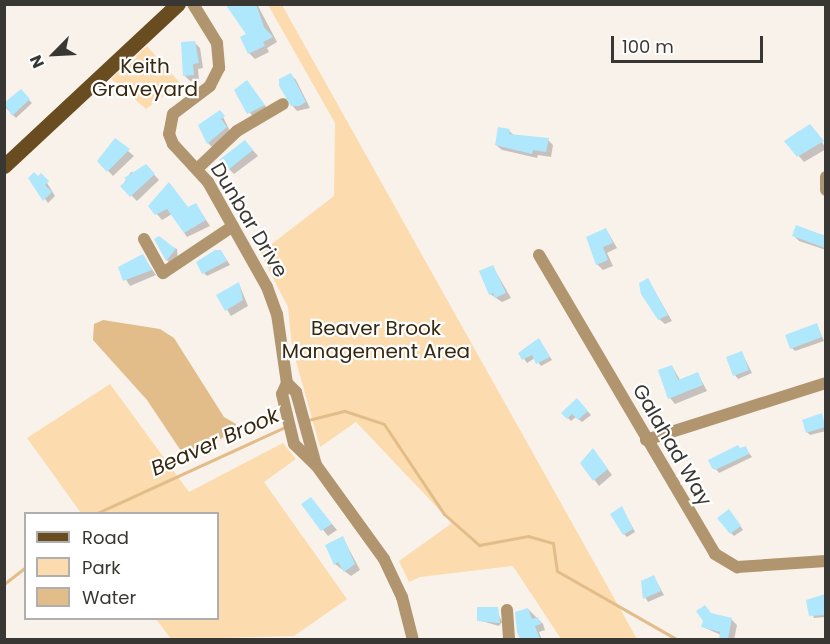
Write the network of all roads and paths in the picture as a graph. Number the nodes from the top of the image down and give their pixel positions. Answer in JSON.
{"nodes":[{"id":1,"x":178,"y":4,"type":"edge"},
{"id":2,"x":193,"y":4,"type":"edge"},
{"id":3,"x":283,"y":104,"type":"dead end"},
{"id":4,"x":4,"y":166,"type":"edge"},
{"id":5,"x":197,"y":169,"type":"junction"},
{"id":6,"x":825,"y":177,"type":"edge"},
{"id":7,"x":825,"y":190,"type":"edge"},
{"id":8,"x":233,"y":226,"type":"junction"},
{"id":9,"x":144,"y":240,"type":"dead end"},
{"id":10,"x":539,"y":255,"type":"dead end"},
{"id":11,"x":287,"y":383,"type":"junction"},
{"id":12,"x":825,"y":383,"type":"edge"},
{"id":13,"x":646,"y":440,"type":"junction"},
{"id":14,"x":316,"y":465,"type":"junction"},
{"id":15,"x":825,"y":561,"type":"edge"},
{"id":16,"x":507,"y":610,"type":"dead end"},
{"id":17,"x":413,"y":639,"type":"edge"},
{"id":18,"x":509,"y":639,"type":"edge"}],
"edges":[{"from":1,"to":4,"type":"main road"},
{"from":2,"to":5,"type":"street","name":"Dunbar Drive"},
{"from":3,"to":5,"type":"street"},
{"from":5,"to":8,"type":"street","name":"Dunbar Drive"},
{"from":6,"to":7,"type":"street"},
{"from":8,"to":9,"type":"street"},
{"from":8,"to":11,"type":"street","name":"Dunbar Drive"},
{"from":10,"to":13,"type":"street","name":"Galahad Way"},
{"from":11,"to":14,"type":"street","name":"Dunbar Drive"},
{"from":11,"to":14,"type":"street","name":"Dunbar Drive"},
{"from":12,"to":13,"type":"street"},
{"from":13,"to":15,"type":"street","name":"Galahad Way"},
{"from":14,"to":17,"type":"street","name":"Dunbar Drive"},
{"from":16,"to":18,"type":"street"}]}
